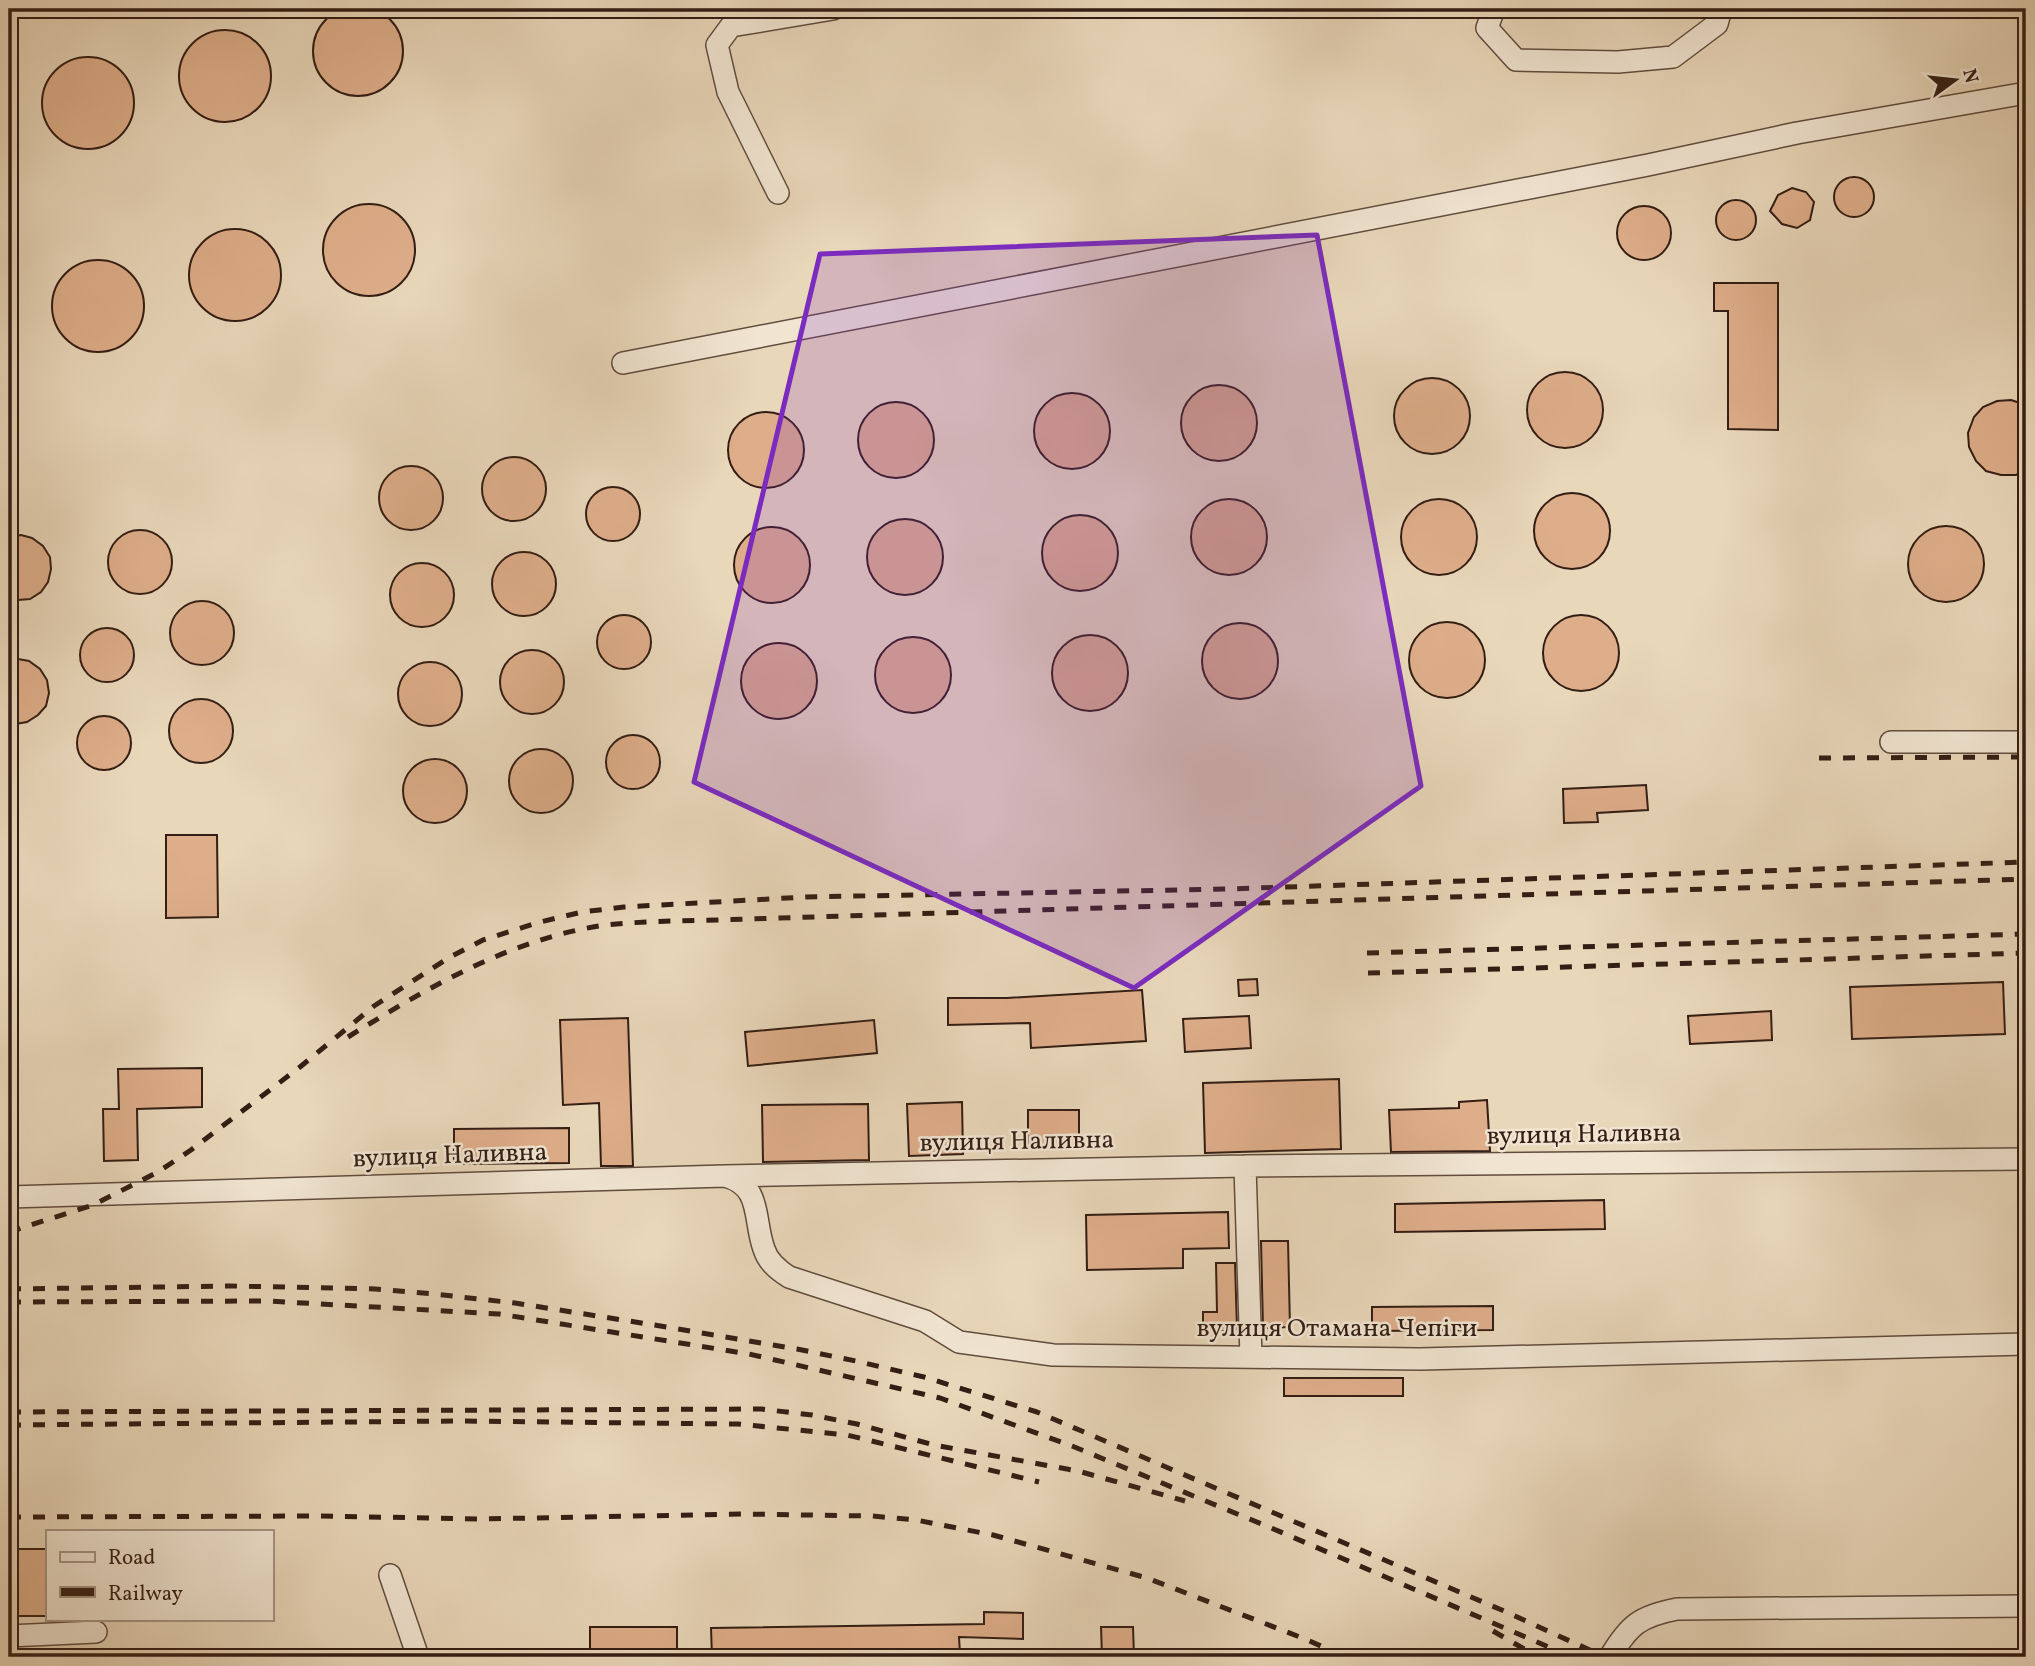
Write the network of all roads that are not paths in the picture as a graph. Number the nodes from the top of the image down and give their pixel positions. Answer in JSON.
{"nodes":[{"id":1,"x":833,"y":9,"type":"edge"},
{"id":2,"x":1494,"y":9,"type":"edge"},
{"id":3,"x":1721,"y":9,"type":"edge"},
{"id":4,"x":2026,"y":93,"type":"edge"},
{"id":5,"x":778,"y":193,"type":"dead end"},
{"id":6,"x":623,"y":363,"type":"dead end"},
{"id":7,"x":1891,"y":742,"type":"dead end"},
{"id":8,"x":2026,"y":742,"type":"edge"},
{"id":9,"x":2026,"y":1159,"type":"edge"},
{"id":10,"x":1245,"y":1166,"type":"junction"},
{"id":11,"x":725,"y":1176,"type":"junction"},
{"id":12,"x":9,"y":1197,"type":"edge"},
{"id":13,"x":2026,"y":1344,"type":"edge"},
{"id":14,"x":1251,"y":1357,"type":"junction"},
{"id":15,"x":390,"y":1575,"type":"dead end"},
{"id":16,"x":2026,"y":1606,"type":"edge"},
{"id":17,"x":96,"y":1632,"type":"dead end"},
{"id":18,"x":9,"y":1636,"type":"edge"},
{"id":19,"x":418,"y":1657,"type":"edge"},
{"id":20,"x":1611,"y":1657,"type":"edge"}],
"edges":[{"from":1,"to":5,"type":"street"},
{"from":2,"to":3,"type":"street"},
{"from":4,"to":6,"type":"street"},
{"from":7,"to":8,"type":"street"},
{"from":9,"to":10,"type":"street","name":"вулиця Наливна"},
{"from":10,"to":11,"type":"street","name":"вулиця Наливна"},
{"from":10,"to":14,"type":"street"},
{"from":11,"to":12,"type":"street","name":"вулиця Наливна"},
{"from":11,"to":14,"type":"street","name":"вулиця Отамана Чепіги"},
{"from":13,"to":14,"type":"street","name":"вулиця Отамана Чепіги"},
{"from":15,"to":19,"type":"street"},
{"from":16,"to":20,"type":"street"},
{"from":17,"to":18,"type":"street"}]}
